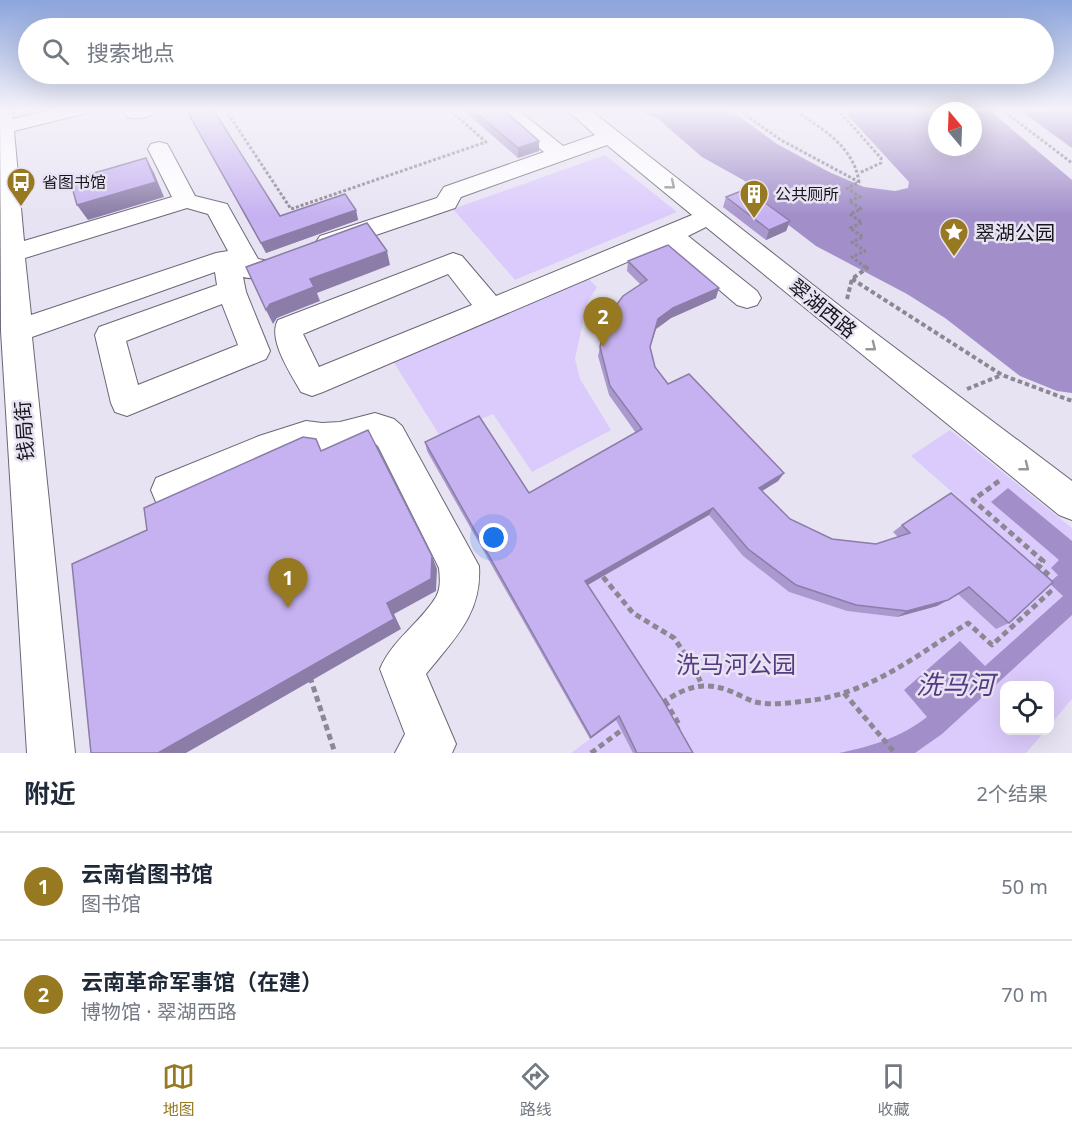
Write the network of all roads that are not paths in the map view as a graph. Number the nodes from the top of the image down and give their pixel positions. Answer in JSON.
{"nodes":[{"id":1,"x":3,"y":144,"type":"edge"},
{"id":2,"x":548,"y":144,"type":"edge"},
{"id":3,"x":588,"y":144,"type":"edge"},
{"id":4,"x":621,"y":144,"type":"edge"},
{"id":5,"x":159,"y":149,"type":"dead end"},
{"id":6,"x":560,"y":154,"type":"junction"},
{"id":7,"x":186,"y":201,"type":"junction"},
{"id":8,"x":709,"y":217,"type":"junction"},
{"id":9,"x":670,"y":234,"type":"junction"},
{"id":10,"x":10,"y":254,"type":"junction"},
{"id":11,"x":231,"y":290,"type":"junction"},
{"id":12,"x":747,"y":298,"type":"dead end"},
{"id":13,"x":490,"y":309,"type":"junction"},
{"id":14,"x":16,"y":331,"type":"junction"},
{"id":15,"x":13,"y":465,"type":"edge"},
{"id":16,"x":169,"y":490,"type":"dead end"},
{"id":17,"x":1072,"y":503,"type":"edge"},
{"id":18,"x":51,"y":753,"type":"edge"},
{"id":19,"x":419,"y":753,"type":"edge"}],
"edges":[{"from":1,"to":10,"type":"street","name":"钱局街"},
{"from":2,"to":6,"type":"street"},
{"from":3,"to":6,"type":"street"},
{"from":4,"to":8,"type":"street","name":"翠湖西路","one_way":true},
{"from":5,"to":7,"type":"street"},
{"from":6,"to":7,"type":"street"},
{"from":7,"to":10,"type":"street"},
{"from":8,"to":9,"type":"street"},
{"from":8,"to":17,"type":"street","name":"翠湖西路","one_way":true},
{"from":9,"to":12,"type":"street"},
{"from":9,"to":13,"type":"street"},
{"from":10,"to":14,"type":"street","name":"钱局街"},
{"from":11,"to":11,"type":"street"},
{"from":11,"to":14,"type":"street"},
{"from":13,"to":13,"type":"street"},
{"from":14,"to":15,"type":"street","name":"钱局街"},
{"from":15,"to":18,"type":"street","name":"钱局街"},
{"from":16,"to":19,"type":"street"}]}
